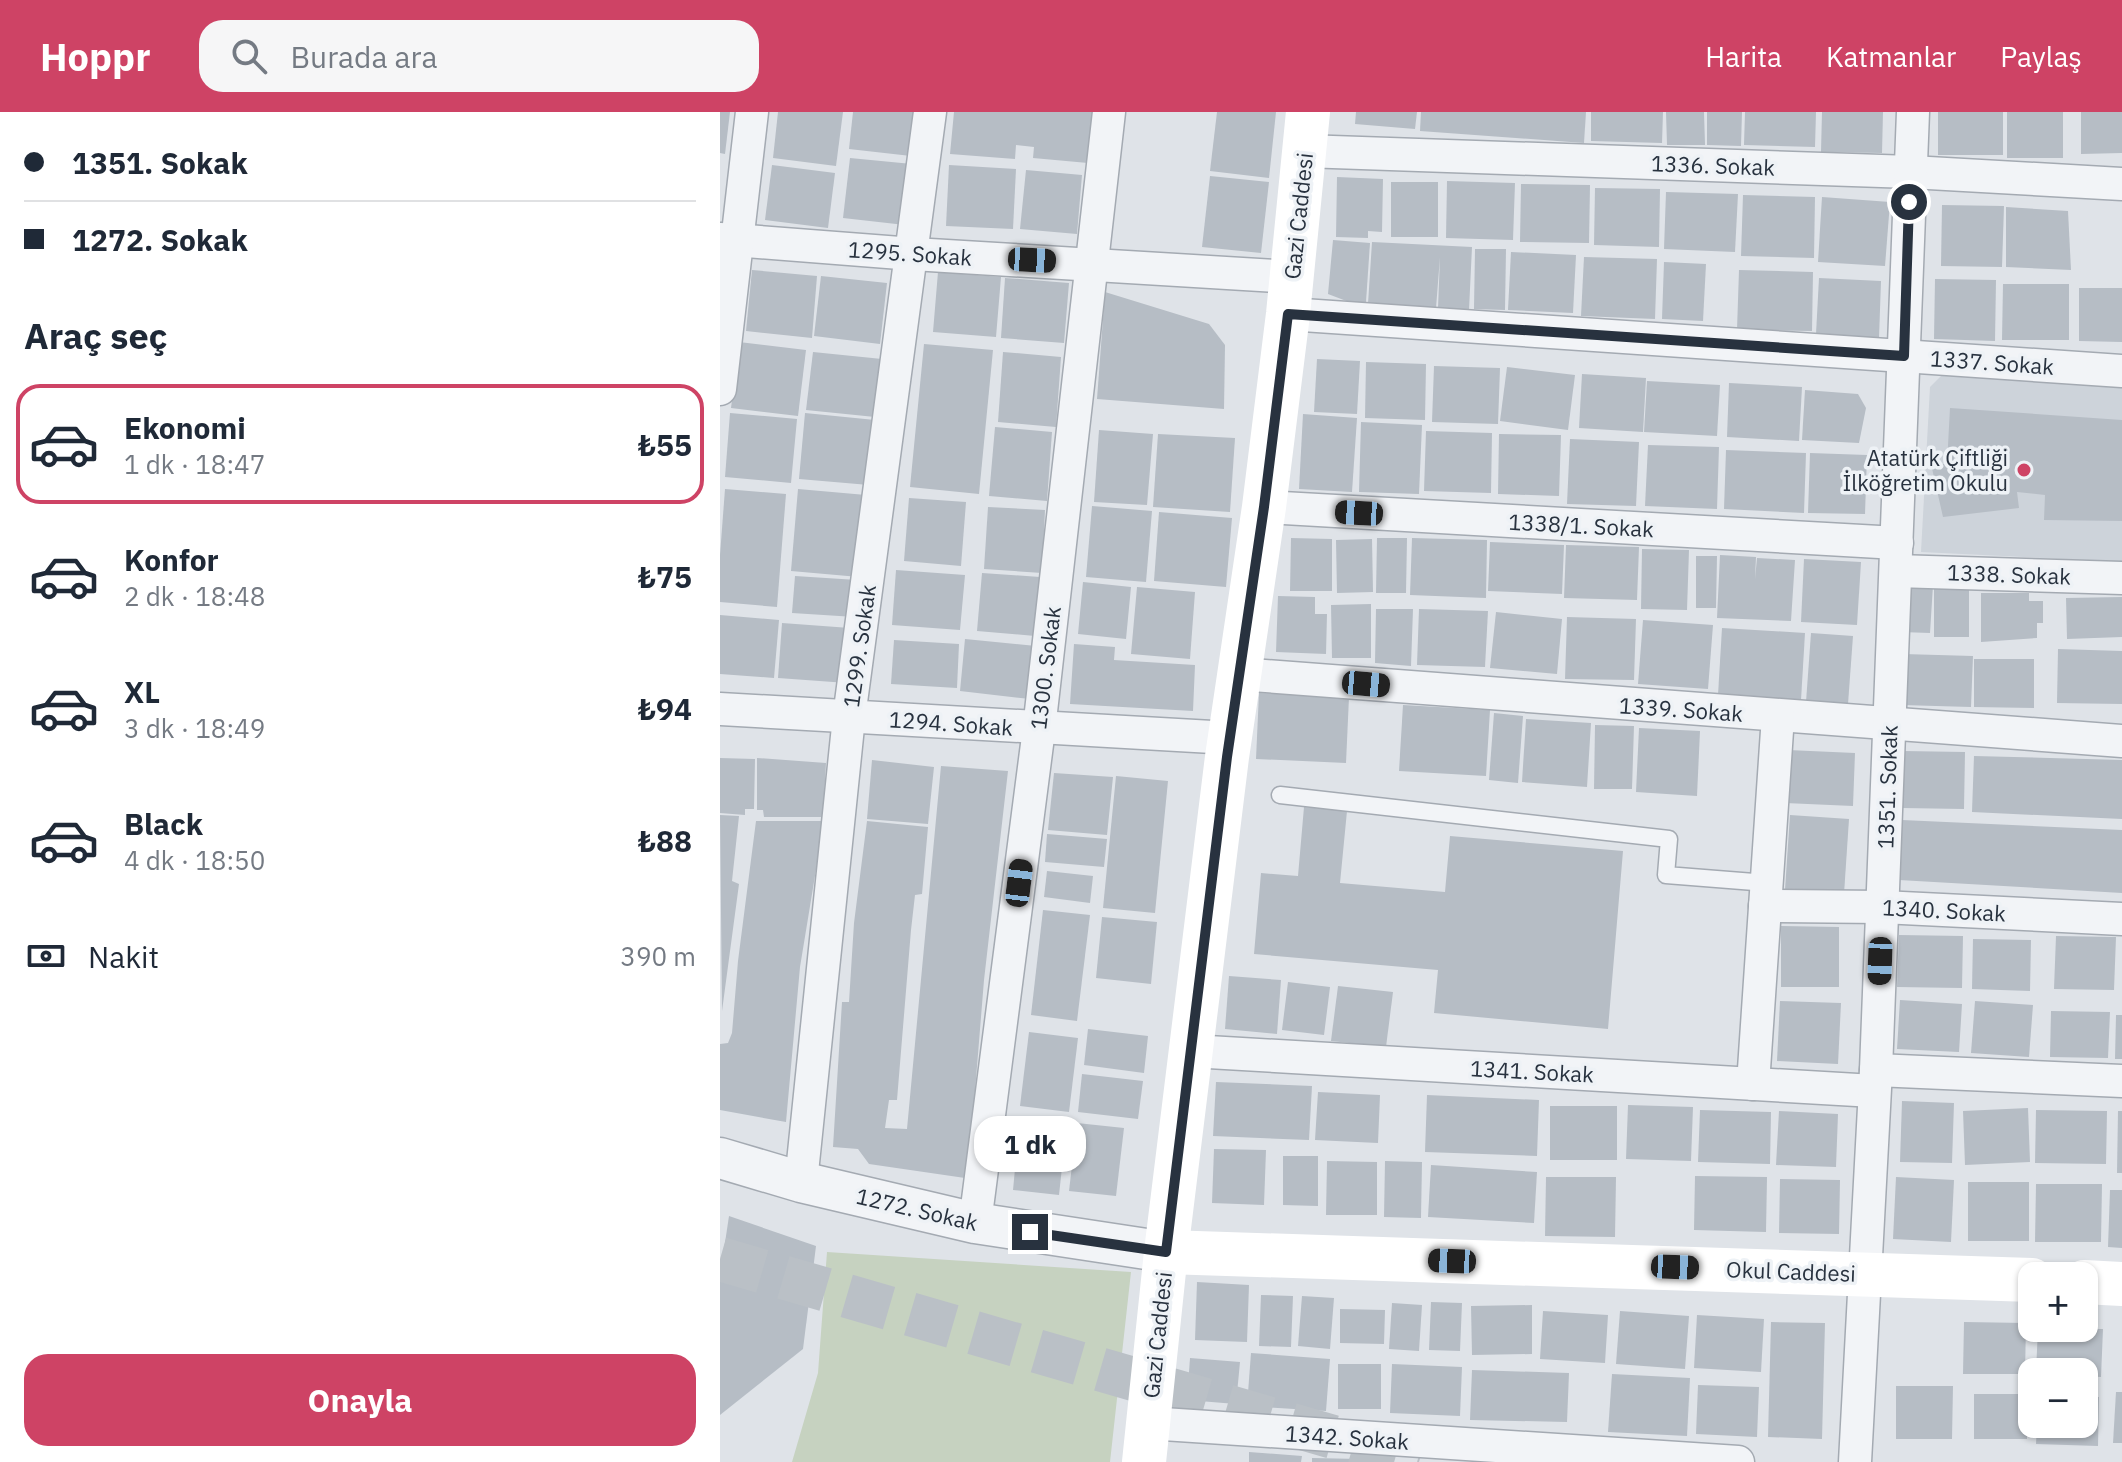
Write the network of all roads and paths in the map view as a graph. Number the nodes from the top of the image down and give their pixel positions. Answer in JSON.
{"nodes":[{"id":1,"x":752,"y":112,"type":"edge"},
{"id":2,"x":930,"y":112,"type":"edge"},
{"id":3,"x":1109,"y":112,"type":"edge"},
{"id":4,"x":1913,"y":112,"type":"edge"},
{"id":5,"x":1306,"y":131,"type":"edge"},
{"id":6,"x":1911,"y":172,"type":"junction"},
{"id":7,"x":2122,"y":184,"type":"edge"},
{"id":8,"x":728,"y":239,"type":"edge"},
{"id":9,"x":913,"y":254,"type":"junction"},
{"id":10,"x":1092,"y":263,"type":"junction"},
{"id":11,"x":1290,"y":295,"type":"junction"},
{"id":12,"x":1904,"y":356,"type":"junction"},
{"id":13,"x":2122,"y":371,"type":"edge"},
{"id":14,"x":720,"y":389,"type":"edge"},
{"id":15,"x":1264,"y":507,"type":"junction"},
{"id":16,"x":1896,"y":557,"type":"junction"},
{"id":17,"x":2122,"y":578,"type":"edge"},
{"id":18,"x":1239,"y":674,"type":"junction"},
{"id":19,"x":720,"y":709,"type":"edge"},
{"id":20,"x":1778,"y":716,"type":"junction"},
{"id":21,"x":849,"y":717,"type":"junction"},
{"id":22,"x":1889,"y":725,"type":"junction"},
{"id":23,"x":1039,"y":729,"type":"junction"},
{"id":24,"x":1230,"y":738,"type":"junction"},
{"id":25,"x":2122,"y":741,"type":"edge"},
{"id":26,"x":1280,"y":795,"type":"dead end"},
{"id":27,"x":1766,"y":894,"type":"junction"},
{"id":28,"x":1882,"y":907,"type":"junction"},
{"id":29,"x":2122,"y":919,"type":"edge"},
{"id":30,"x":1191,"y":1051,"type":"junction"},
{"id":31,"x":1875,"y":1081,"type":"junction"},
{"id":32,"x":2122,"y":1081,"type":"edge"},
{"id":33,"x":1753,"y":1084,"type":"junction"},
{"id":34,"x":720,"y":1158,"type":"edge"},
{"id":35,"x":801,"y":1182,"type":"junction"},
{"id":36,"x":975,"y":1223,"type":"junction"},
{"id":37,"x":1166,"y":1252,"type":"junction"},
{"id":38,"x":1866,"y":1273,"type":"junction"},
{"id":39,"x":2018,"y":1279,"type":"edge"},
{"id":40,"x":2098,"y":1283,"type":"edge"},
{"id":41,"x":2122,"y":1284,"type":"edge"},
{"id":42,"x":1146,"y":1442,"type":"edge"},
{"id":43,"x":1525,"y":1455,"type":"edge"},
{"id":44,"x":1738,"y":1462,"type":"edge"},
{"id":45,"x":1855,"y":1462,"type":"edge"}],
"edges":[{"from":1,"to":8,"type":"street"},
{"from":2,"to":9,"type":"street","name":"1299. Sokak"},
{"from":3,"to":10,"type":"street","name":"1300. Sokak"},
{"from":4,"to":6,"type":"street","name":"1351. Sokak"},
{"from":5,"to":6,"type":"street","name":"1336. Sokak"},
{"from":5,"to":11,"type":"main road","name":"Gazi Caddesi"},
{"from":6,"to":7,"type":"street","name":"1336. Sokak"},
{"from":6,"to":12,"type":"street","name":"1351. Sokak"},
{"from":8,"to":9,"type":"street","name":"1295. Sokak"},
{"from":8,"to":14,"type":"street"},
{"from":9,"to":10,"type":"street","name":"1295. Sokak"},
{"from":9,"to":21,"type":"street","name":"1299. Sokak"},
{"from":10,"to":11,"type":"street","name":"1295. Sokak"},
{"from":10,"to":23,"type":"street","name":"1300. Sokak"},
{"from":11,"to":12,"type":"street","name":"1337. Sokak"},
{"from":11,"to":15,"type":"main road","name":"Gazi Caddesi"},
{"from":12,"to":13,"type":"street","name":"1337. Sokak"},
{"from":12,"to":16,"type":"street","name":"1351. Sokak"},
{"from":15,"to":16,"type":"street","name":"1338/1. Sokak"},
{"from":15,"to":18,"type":"main road","name":"Gazi Caddesi"},
{"from":16,"to":17,"type":"street","name":"1338. Sokak"},
{"from":16,"to":22,"type":"street","name":"1351. Sokak"},
{"from":18,"to":20,"type":"street","name":"1339. Sokak"},
{"from":18,"to":24,"type":"main road","name":"Gazi Caddesi"},
{"from":19,"to":21,"type":"street","name":"1294. Sokak"},
{"from":20,"to":22,"type":"street","name":"1339. Sokak"},
{"from":20,"to":27,"type":"street"},
{"from":21,"to":23,"type":"street","name":"1294. Sokak"},
{"from":21,"to":35,"type":"street","name":"1299. Sokak"},
{"from":22,"to":25,"type":"street","name":"1339. Sokak"},
{"from":22,"to":28,"type":"street","name":"1351. Sokak"},
{"from":23,"to":24,"type":"street","name":"1294. Sokak"},
{"from":23,"to":36,"type":"street","name":"1300. Sokak"},
{"from":24,"to":30,"type":"main road","name":"Gazi Caddesi"},
{"from":26,"to":27,"type":"lane"},
{"from":27,"to":28,"type":"street","name":"1340. Sokak"},
{"from":27,"to":33,"type":"street"},
{"from":28,"to":29,"type":"street","name":"1340. Sokak"},
{"from":28,"to":31,"type":"street","name":"1351. Sokak"},
{"from":30,"to":33,"type":"street","name":"1341. Sokak"},
{"from":30,"to":37,"type":"main road","name":"Gazi Caddesi"},
{"from":31,"to":32,"type":"street","name":"1341. Sokak"},
{"from":31,"to":33,"type":"street","name":"1341. Sokak"},
{"from":31,"to":38,"type":"street","name":"1351. Sokak"},
{"from":34,"to":35,"type":"street","name":"1272. Sokak"},
{"from":35,"to":36,"type":"street","name":"1272. Sokak"},
{"from":36,"to":37,"type":"street","name":"1272. Sokak"},
{"from":37,"to":38,"type":"main road","name":"Okul Caddesi"},
{"from":37,"to":42,"type":"main road","name":"Gazi Caddesi"},
{"from":38,"to":39,"type":"main road","name":"Okul Caddesi"},
{"from":38,"to":45,"type":"street","name":"1351. Sokak"},
{"from":40,"to":41,"type":"main road"},
{"from":42,"to":43,"type":"street","name":"1342. Sokak"},
{"from":43,"to":44,"type":"street","name":"1342. Sokak"}]}
